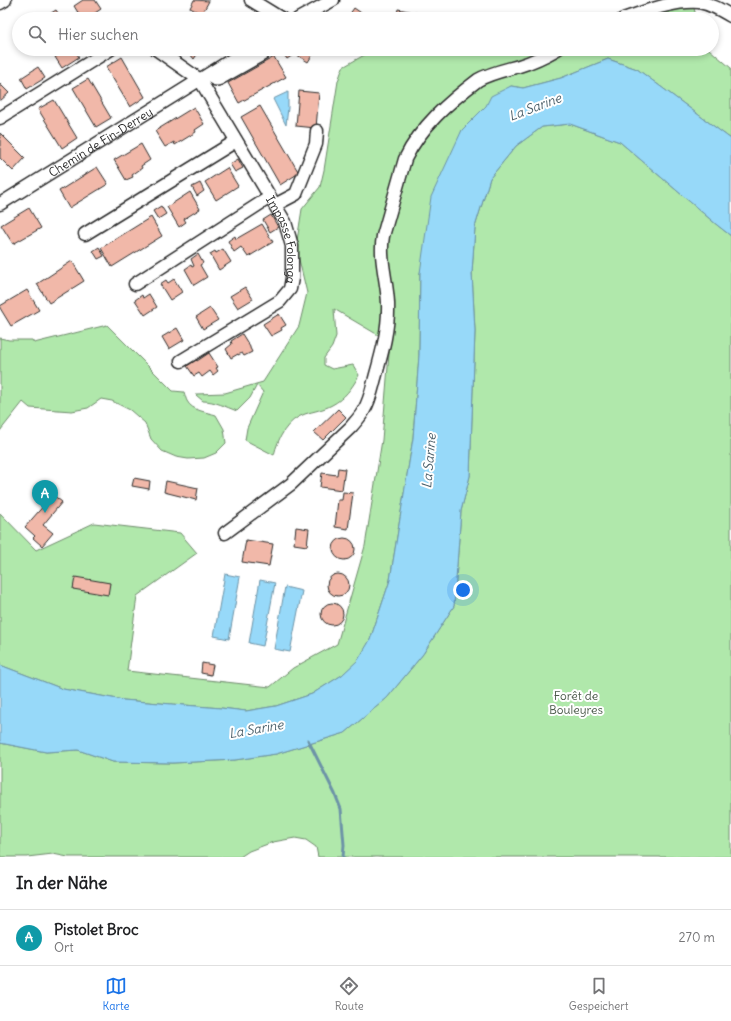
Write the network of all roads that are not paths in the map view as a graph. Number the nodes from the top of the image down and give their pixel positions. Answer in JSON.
{"nodes":[{"id":1,"x":5,"y":0,"type":"edge"},
{"id":2,"x":251,"y":0,"type":"edge"},
{"id":3,"x":333,"y":0,"type":"edge"},
{"id":4,"x":0,"y":3,"type":"edge"},
{"id":5,"x":271,"y":12,"type":"edge"},
{"id":6,"x":311,"y":12,"type":"edge"},
{"id":7,"x":644,"y":12,"type":"edge"},
{"id":8,"x":731,"y":16,"type":"edge"},
{"id":9,"x":100,"y":56,"type":"edge"},
{"id":10,"x":168,"y":56,"type":"edge"},
{"id":11,"x":238,"y":56,"type":"edge"},
{"id":12,"x":260,"y":56,"type":"edge"},
{"id":13,"x":544,"y":56,"type":"edge"},
{"id":14,"x":204,"y":77,"type":"junction"},
{"id":15,"x":0,"y":118,"type":"edge"},
{"id":16,"x":317,"y":131,"type":"dead end"},
{"id":17,"x":236,"y":141,"type":"junction"},
{"id":18,"x":273,"y":201,"type":"junction"},
{"id":19,"x":0,"y":204,"type":"edge"},
{"id":20,"x":85,"y":234,"type":"dead end"},
{"id":21,"x":135,"y":284,"type":"dead end"},
{"id":22,"x":182,"y":361,"type":"dead end"},
{"id":23,"x":225,"y":533,"type":"dead end"}],
"edges":[{"from":1,"to":4,"type":"street"},
{"from":2,"to":5,"type":"street"},
{"from":3,"to":6,"type":"street"},
{"from":7,"to":8,"type":"street"},
{"from":9,"to":15,"type":"street"},
{"from":10,"to":14,"type":"street"},
{"from":11,"to":14,"type":"street","name":"Chemin de Fin-Derrey"},
{"from":12,"to":14,"type":"street"},
{"from":13,"to":23,"type":"street"},
{"from":14,"to":17,"type":"street","name":"Impasse Folonga"},
{"from":14,"to":19,"type":"street","name":"Chemin de Fin-Derrey"},
{"from":16,"to":18,"type":"street"},
{"from":17,"to":18,"type":"street","name":"Impasse Folonga"},
{"from":17,"to":20,"type":"street"},
{"from":18,"to":21,"type":"street"},
{"from":18,"to":22,"type":"street","name":"Impasse Folonga"}]}
